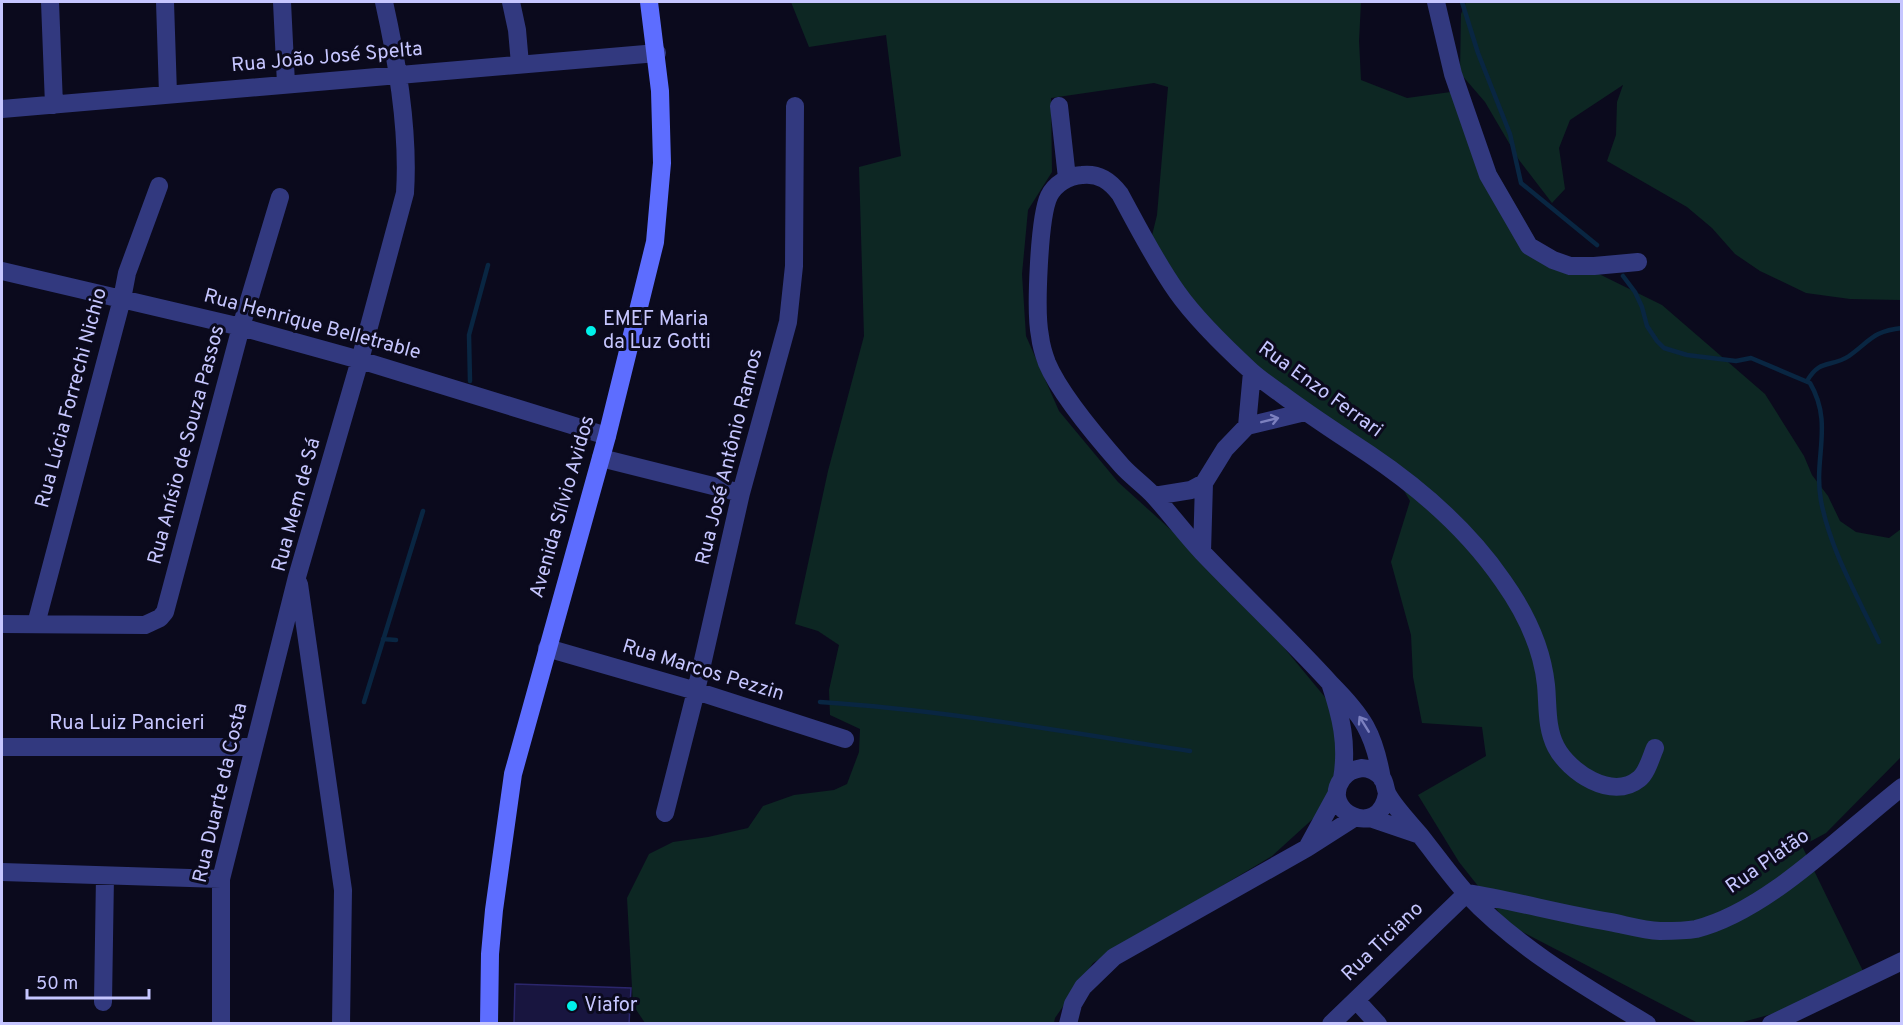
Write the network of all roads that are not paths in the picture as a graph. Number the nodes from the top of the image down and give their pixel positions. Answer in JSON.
{"nodes":[{"id":1,"x":50,"y":2,"type":"edge"},
{"id":2,"x":165,"y":2,"type":"edge"},
{"id":3,"x":282,"y":2,"type":"edge"},
{"id":4,"x":384,"y":2,"type":"edge"},
{"id":5,"x":511,"y":2,"type":"edge"},
{"id":6,"x":649,"y":2,"type":"edge"},
{"id":7,"x":1436,"y":2,"type":"edge"},
{"id":8,"x":657,"y":53,"type":"junction"},
{"id":9,"x":520,"y":64,"type":"junction"},
{"id":10,"x":397,"y":76,"type":"junction"},
{"id":11,"x":286,"y":84,"type":"junction"},
{"id":12,"x":168,"y":94,"type":"junction"},
{"id":13,"x":54,"y":105,"type":"junction"},
{"id":14,"x":795,"y":106,"type":"dead end"},
{"id":15,"x":1059,"y":106,"type":"dead end"},
{"id":16,"x":2,"y":109,"type":"edge"},
{"id":17,"x":1067,"y":178,"type":"junction"},
{"id":18,"x":159,"y":186,"type":"dead end"},
{"id":19,"x":280,"y":198,"type":"dead end"},
{"id":20,"x":1638,"y":262,"type":"dead end"},
{"id":21,"x":3,"y":276,"type":"edge"},
{"id":22,"x":122,"y":299,"type":"junction"},
{"id":23,"x":241,"y":327,"type":"junction"},
{"id":24,"x":360,"y":360,"type":"junction"},
{"id":25,"x":1252,"y":372,"type":"junction"},
{"id":26,"x":1305,"y":412,"type":"junction"},
{"id":27,"x":1247,"y":426,"type":"junction"},
{"id":28,"x":607,"y":436,"type":"junction"},
{"id":29,"x":600,"y":458,"type":"junction"},
{"id":30,"x":1204,"y":483,"type":"junction"},
{"id":31,"x":741,"y":493,"type":"junction"},
{"id":32,"x":1154,"y":496,"type":"junction"},
{"id":33,"x":1202,"y":552,"type":"junction"},
{"id":34,"x":297,"y":577,"type":"junction"},
{"id":35,"x":2,"y":624,"type":"edge"},
{"id":36,"x":36,"y":624,"type":"junction"},
{"id":37,"x":547,"y":648,"type":"junction"},
{"id":38,"x":1330,"y":683,"type":"junction"},
{"id":39,"x":696,"y":691,"type":"junction"},
{"id":40,"x":845,"y":738,"type":"dead end"},
{"id":41,"x":2,"y":747,"type":"edge"},
{"id":42,"x":253,"y":747,"type":"junction"},
{"id":43,"x":1655,"y":748,"type":"dead end"},
{"id":44,"x":1340,"y":786,"type":"junction"},
{"id":45,"x":1385,"y":786,"type":"junction"},
{"id":46,"x":1902,"y":787,"type":"edge"},
{"id":47,"x":665,"y":813,"type":"dead end"},
{"id":48,"x":1362,"y":818,"type":"junction"},
{"id":49,"x":1420,"y":835,"type":"junction"},
{"id":50,"x":1307,"y":848,"type":"junction"},
{"id":51,"x":2,"y":872,"type":"edge"},
{"id":52,"x":105,"y":876,"type":"junction"},
{"id":53,"x":220,"y":879,"type":"junction"},
{"id":54,"x":1467,"y":893,"type":"junction"},
{"id":55,"x":1902,"y":961,"type":"edge"},
{"id":56,"x":1356,"y":1000,"type":"junction"},
{"id":57,"x":103,"y":1002,"type":"dead end"},
{"id":58,"x":220,"y":1023,"type":"edge"},
{"id":59,"x":341,"y":1023,"type":"edge"},
{"id":60,"x":489,"y":1023,"type":"edge"},
{"id":61,"x":1068,"y":1023,"type":"edge"},
{"id":62,"x":1331,"y":1023,"type":"edge"},
{"id":63,"x":1378,"y":1023,"type":"edge"},
{"id":64,"x":1647,"y":1023,"type":"edge"},
{"id":65,"x":1771,"y":1023,"type":"edge"}],
"edges":[{"from":1,"to":13,"type":"street"},
{"from":2,"to":12,"type":"street"},
{"from":3,"to":11,"type":"street"},
{"from":4,"to":10,"type":"street","name":"Rua Mem de Sá"},
{"from":5,"to":9,"type":"street"},
{"from":6,"to":8,"type":"main road","name":"Avenida Sílvio Avidos"},
{"from":7,"to":20,"type":"street"},
{"from":8,"to":9,"type":"street","name":"Rua João José Spelta"},
{"from":8,"to":28,"type":"main road","name":"Avenida Sílvio Avidos"},
{"from":9,"to":10,"type":"street","name":"Rua João José Spelta"},
{"from":10,"to":11,"type":"street","name":"Rua João José Spelta"},
{"from":10,"to":24,"type":"street","name":"Rua Mem de Sá"},
{"from":11,"to":12,"type":"street","name":"Rua João José Spelta"},
{"from":12,"to":13,"type":"street","name":"Rua João José Spelta"},
{"from":13,"to":16,"type":"street","name":"Rua João José Spelta"},
{"from":14,"to":31,"type":"street","name":"Rua José Antônio Ramos"},
{"from":15,"to":17,"type":"street"},
{"from":17,"to":25,"type":"street","name":"Rua Enzo Ferrari"},
{"from":17,"to":32,"type":"street"},
{"from":18,"to":22,"type":"street","name":"Rua Lúcia Forrechi Nichio"},
{"from":19,"to":23,"type":"street","name":"Rua Anísio de Souza Passos"},
{"from":21,"to":22,"type":"street","name":"Rua Henrique Belletrable"},
{"from":22,"to":23,"type":"street","name":"Rua Henrique Belletrable"},
{"from":22,"to":36,"type":"street","name":"Rua Lúcia Forrechi Nichio"},
{"from":23,"to":24,"type":"street","name":"Rua Henrique Belletrable"},
{"from":23,"to":36,"type":"street","name":"Rua Anísio de Souza Passos"},
{"from":24,"to":28,"type":"street","name":"Rua Henrique Belletrable"},
{"from":24,"to":34,"type":"street","name":"Rua Mem de Sá"},
{"from":25,"to":26,"type":"street","name":"Rua Enzo Ferrari"},
{"from":25,"to":27,"type":"street"},
{"from":27,"to":26,"type":"street","one_way":true},
{"from":26,"to":43,"type":"street","name":"Rua Enzo Ferrari"},
{"from":27,"to":30,"type":"street"},
{"from":28,"to":29,"type":"main road","name":"Avenida Sílvio Avidos"},
{"from":29,"to":31,"type":"street"},
{"from":29,"to":37,"type":"main road","name":"Avenida Sílvio Avidos"},
{"from":30,"to":32,"type":"street"},
{"from":30,"to":33,"type":"street"},
{"from":31,"to":39,"type":"street","name":"Rua José Antônio Ramos"},
{"from":32,"to":33,"type":"street"},
{"from":33,"to":38,"type":"street"},
{"from":34,"to":42,"type":"street","name":"Rua Duarte da Costa"},
{"from":34,"to":59,"type":"street","name":"Rua Mem de Sá"},
{"from":35,"to":36,"type":"street"},
{"from":37,"to":39,"type":"street","name":"Rua Marcos Pezzin"},
{"from":37,"to":60,"type":"main road","name":"Avenida Sílvio Avidos"},
{"from":38,"to":44,"type":"street"},
{"from":45,"to":38,"type":"street","one_way":true},
{"from":39,"to":40,"type":"street","name":"Rua Marcos Pezzin"},
{"from":39,"to":47,"type":"street","name":"Rua José Antônio Ramos"},
{"from":41,"to":42,"type":"street","name":"Rua Luiz Pancieri"},
{"from":42,"to":53,"type":"street","name":"Rua Duarte da Costa"},
{"from":44,"to":45,"type":"street"},
{"from":44,"to":48,"type":"street"},
{"from":44,"to":50,"type":"street"},
{"from":45,"to":48,"type":"street"},
{"from":45,"to":49,"type":"street"},
{"from":46,"to":54,"type":"street","name":"Rua Platão"},
{"from":48,"to":49,"type":"street"},
{"from":48,"to":50,"type":"street"},
{"from":49,"to":54,"type":"street"},
{"from":50,"to":61,"type":"street"},
{"from":51,"to":52,"type":"street"},
{"from":52,"to":53,"type":"street"},
{"from":52,"to":57,"type":"street"},
{"from":53,"to":58,"type":"street","name":"Rua Duarte da Costa"},
{"from":54,"to":56,"type":"street","name":"Rua Ticiano"},
{"from":54,"to":64,"type":"street"},
{"from":55,"to":65,"type":"street"},
{"from":56,"to":62,"type":"street","name":"Rua Ticiano"},
{"from":56,"to":63,"type":"street"}]}
